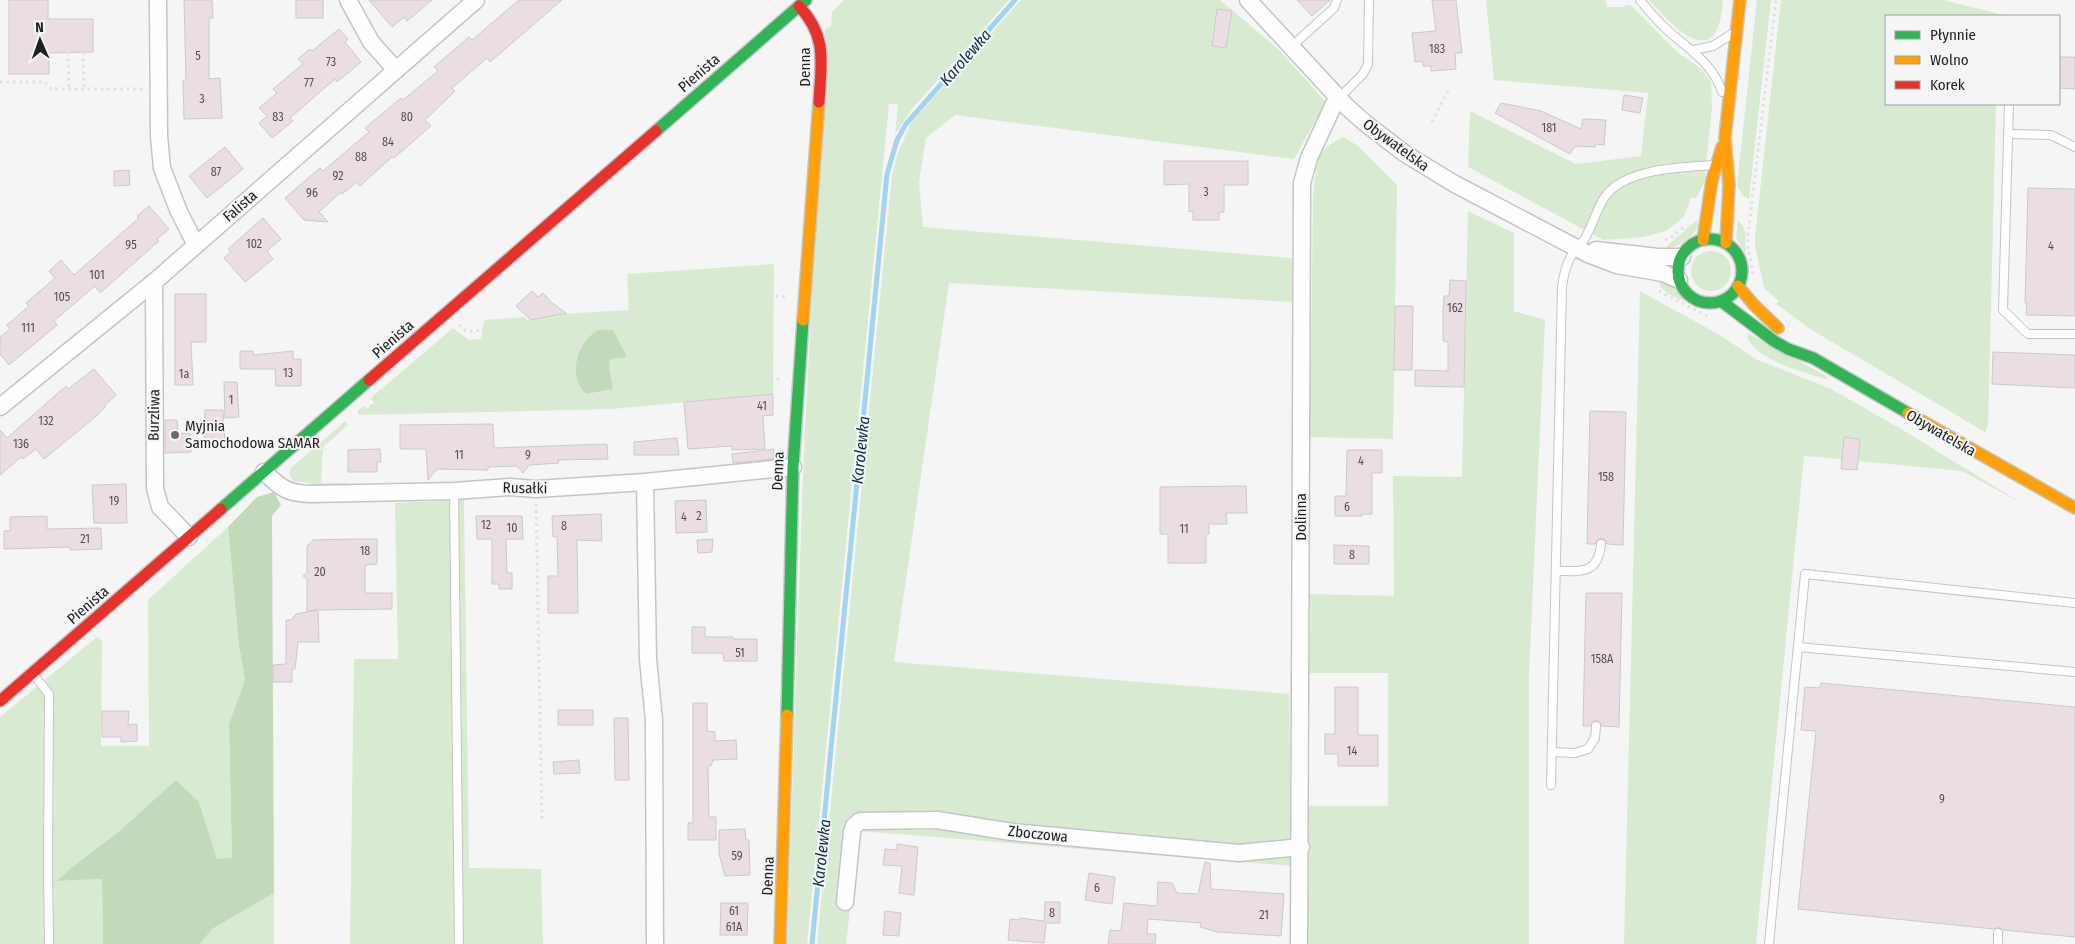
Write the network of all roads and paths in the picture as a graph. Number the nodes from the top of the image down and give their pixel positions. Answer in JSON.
{"nodes":[{"id":1,"x":158,"y":0,"type":"edge"},
{"id":2,"x":348,"y":0,"type":"edge"},
{"id":3,"x":476,"y":0,"type":"edge"},
{"id":4,"x":1336,"y":0,"type":"edge"},
{"id":5,"x":1369,"y":0,"type":"edge"},
{"id":6,"x":1640,"y":0,"type":"edge"},
{"id":7,"x":1740,"y":0,"type":"edge"},
{"id":8,"x":1776,"y":0,"type":"edge"},
{"id":9,"x":803,"y":3,"type":"edge"},
{"id":10,"x":1254,"y":3,"type":"edge"},
{"id":11,"x":1737,"y":30,"type":"junction"},
{"id":12,"x":1292,"y":46,"type":"junction"},
{"id":13,"x":1693,"y":50,"type":"junction"},
{"id":14,"x":68,"y":52,"type":"dead end"},
{"id":15,"x":83,"y":52,"type":"dead end"},
{"id":16,"x":396,"y":70,"type":"junction"},
{"id":17,"x":0,"y":82,"type":"edge"},
{"id":18,"x":69,"y":89,"type":"junction"},
{"id":19,"x":84,"y":89,"type":"junction"},
{"id":20,"x":159,"y":89,"type":"junction"},
{"id":21,"x":1448,"y":91,"type":"dead end"},
{"id":22,"x":1339,"y":98,"type":"junction"},
{"id":23,"x":2009,"y":105,"type":"edge"},
{"id":24,"x":1728,"y":110,"type":"junction"},
{"id":25,"x":1432,"y":122,"type":"dead end"},
{"id":26,"x":2008,"y":134,"type":"junction"},
{"id":27,"x":1725,"y":137,"type":"junction"},
{"id":28,"x":2075,"y":147,"type":"edge"},
{"id":29,"x":1716,"y":165,"type":"junction"},
{"id":30,"x":1688,"y":224,"type":"dead end"},
{"id":31,"x":1703,"y":240,"type":"junction"},
{"id":32,"x":1660,"y":241,"type":"dead end"},
{"id":33,"x":1726,"y":243,"type":"junction"},
{"id":34,"x":196,"y":244,"type":"junction"},
{"id":35,"x":1577,"y":247,"type":"junction"},
{"id":36,"x":1682,"y":257,"type":"junction"},
{"id":37,"x":1754,"y":279,"type":"dead end"},
{"id":38,"x":1679,"y":280,"type":"junction"},
{"id":39,"x":154,"y":282,"type":"junction"},
{"id":40,"x":1738,"y":286,"type":"junction"},
{"id":41,"x":1653,"y":287,"type":"dead end"},
{"id":42,"x":806,"y":299,"type":"junction"},
{"id":43,"x":1721,"y":301,"type":"junction"},
{"id":44,"x":1715,"y":320,"type":"dead end"},
{"id":45,"x":592,"y":326,"type":"junction"},
{"id":46,"x":463,"y":329,"type":"dead end"},
{"id":47,"x":489,"y":330,"type":"junction"},
{"id":48,"x":2075,"y":334,"type":"edge"},
{"id":49,"x":1808,"y":356,"type":"junction"},
{"id":50,"x":783,"y":379,"type":"dead end"},
{"id":51,"x":576,"y":401,"type":"junction"},
{"id":52,"x":2,"y":403,"type":"edge"},
{"id":53,"x":501,"y":403,"type":"junction"},
{"id":54,"x":370,"y":405,"type":"dead end"},
{"id":55,"x":793,"y":467,"type":"junction"},
{"id":56,"x":264,"y":472,"type":"junction"},
{"id":57,"x":644,"y":482,"type":"junction"},
{"id":58,"x":536,"y":489,"type":"junction"},
{"id":59,"x":454,"y":491,"type":"junction"},
{"id":60,"x":2075,"y":508,"type":"edge"},
{"id":61,"x":189,"y":537,"type":"junction"},
{"id":62,"x":1601,"y":544,"type":"dead end"},
{"id":63,"x":1556,"y":571,"type":"junction"},
{"id":64,"x":2075,"y":603,"type":"edge"},
{"id":65,"x":1798,"y":647,"type":"junction"},
{"id":66,"x":2075,"y":672,"type":"edge"},
{"id":67,"x":32,"y":673,"type":"junction"},
{"id":68,"x":0,"y":701,"type":"edge"},
{"id":69,"x":1596,"y":726,"type":"dead end"},
{"id":70,"x":1552,"y":752,"type":"junction"},
{"id":71,"x":1551,"y":785,"type":"dead end"},
{"id":72,"x":542,"y":821,"type":"dead end"},
{"id":73,"x":1301,"y":848,"type":"junction"},
{"id":74,"x":845,"y":902,"type":"dead end"},
{"id":75,"x":1998,"y":933,"type":"dead end"},
{"id":76,"x":0,"y":938,"type":"edge"},
{"id":77,"x":8,"y":944,"type":"edge"},
{"id":78,"x":49,"y":944,"type":"edge"},
{"id":79,"x":459,"y":944,"type":"edge"},
{"id":80,"x":655,"y":944,"type":"edge"},
{"id":81,"x":780,"y":944,"type":"edge"},
{"id":82,"x":1299,"y":944,"type":"edge"},
{"id":83,"x":1769,"y":944,"type":"edge"},
{"id":84,"x":1998,"y":944,"type":"edge"}],
"edges":[{"from":1,"to":20,"type":"street"},
{"from":2,"to":16,"type":"street"},
{"from":3,"to":16,"type":"street","name":"Falista"},
{"from":4,"to":12,"type":"lane"},
{"from":5,"to":22,"type":"lane"},
{"from":6,"to":13,"type":"lane"},
{"from":7,"to":11,"type":"street"},
{"from":8,"to":37,"type":"path"},
{"from":9,"to":42,"type":"street","name":"Denna"},
{"from":9,"to":56,"type":"street","name":"Pienista"},
{"from":10,"to":12,"type":"street","name":"Obywatelska"},
{"from":11,"to":13,"type":"lane"},
{"from":11,"to":24,"type":"street"},
{"from":12,"to":22,"type":"street","name":"Obywatelska"},
{"from":13,"to":24,"type":"lane"},
{"from":14,"to":18,"type":"path"},
{"from":15,"to":19,"type":"path"},
{"from":16,"to":34,"type":"street","name":"Falista"},
{"from":17,"to":18,"type":"path"},
{"from":18,"to":19,"type":"path"},
{"from":19,"to":20,"type":"path"},
{"from":20,"to":34,"type":"street"},
{"from":21,"to":25,"type":"path"},
{"from":22,"to":35,"type":"street","name":"Obywatelska"},
{"from":22,"to":73,"type":"street","name":"Dolinna"},
{"from":23,"to":26,"type":"lane"},
{"from":24,"to":27,"type":"street"},
{"from":26,"to":28,"type":"lane"},
{"from":26,"to":48,"type":"lane"},
{"from":27,"to":29,"type":"street"},
{"from":27,"to":33,"type":"street"},
{"from":29,"to":31,"type":"street"},
{"from":29,"to":35,"type":"lane"},
{"from":30,"to":32,"type":"path"},
{"from":31,"to":33,"type":"street"},
{"from":31,"to":36,"type":"street"},
{"from":33,"to":40,"type":"street"},
{"from":34,"to":39,"type":"street","name":"Falista"},
{"from":35,"to":36,"type":"street","name":"Obywatelska"},
{"from":35,"to":38,"type":"street","name":"Obywatelska"},
{"from":35,"to":63,"type":"lane"},
{"from":36,"to":38,"type":"street"},
{"from":38,"to":43,"type":"street"},
{"from":39,"to":52,"type":"street","name":"Falista"},
{"from":39,"to":61,"type":"street","name":"Burzliwa"},
{"from":40,"to":43,"type":"street"},
{"from":40,"to":49,"type":"street","name":"Obywatelska"},
{"from":41,"to":44,"type":"path"},
{"from":42,"to":45,"type":"path"},
{"from":42,"to":55,"type":"street","name":"Denna"},
{"from":43,"to":49,"type":"street","name":"Obywatelska"},
{"from":45,"to":47,"type":"path"},
{"from":45,"to":51,"type":"path"},
{"from":46,"to":47,"type":"path"},
{"from":47,"to":53,"type":"path"},
{"from":49,"to":60,"type":"street","name":"Obywatelska"},
{"from":50,"to":51,"type":"path"},
{"from":51,"to":53,"type":"path"},
{"from":53,"to":54,"type":"path"},
{"from":55,"to":57,"type":"street","name":"Rusałki"},
{"from":55,"to":81,"type":"street","name":"Denna"},
{"from":56,"to":59,"type":"street","name":"Rusałki"},
{"from":56,"to":61,"type":"street","name":"Pienista"},
{"from":57,"to":58,"type":"street","name":"Rusałki"},
{"from":57,"to":80,"type":"street"},
{"from":58,"to":59,"type":"street","name":"Rusałki"},
{"from":58,"to":72,"type":"path"},
{"from":59,"to":79,"type":"lane"},
{"from":61,"to":67,"type":"street","name":"Pienista"},
{"from":62,"to":63,"type":"lane"},
{"from":63,"to":70,"type":"lane"},
{"from":64,"to":65,"type":"lane"},
{"from":65,"to":66,"type":"lane"},
{"from":65,"to":83,"type":"lane"},
{"from":67,"to":68,"type":"street","name":"Pienista"},
{"from":67,"to":78,"type":"lane"},
{"from":69,"to":70,"type":"lane"},
{"from":70,"to":71,"type":"lane"},
{"from":73,"to":74,"type":"street","name":"Zboczowa"},
{"from":73,"to":82,"type":"street","name":"Dolinna"},
{"from":75,"to":84,"type":"lane"},
{"from":76,"to":77,"type":"path"}]}
